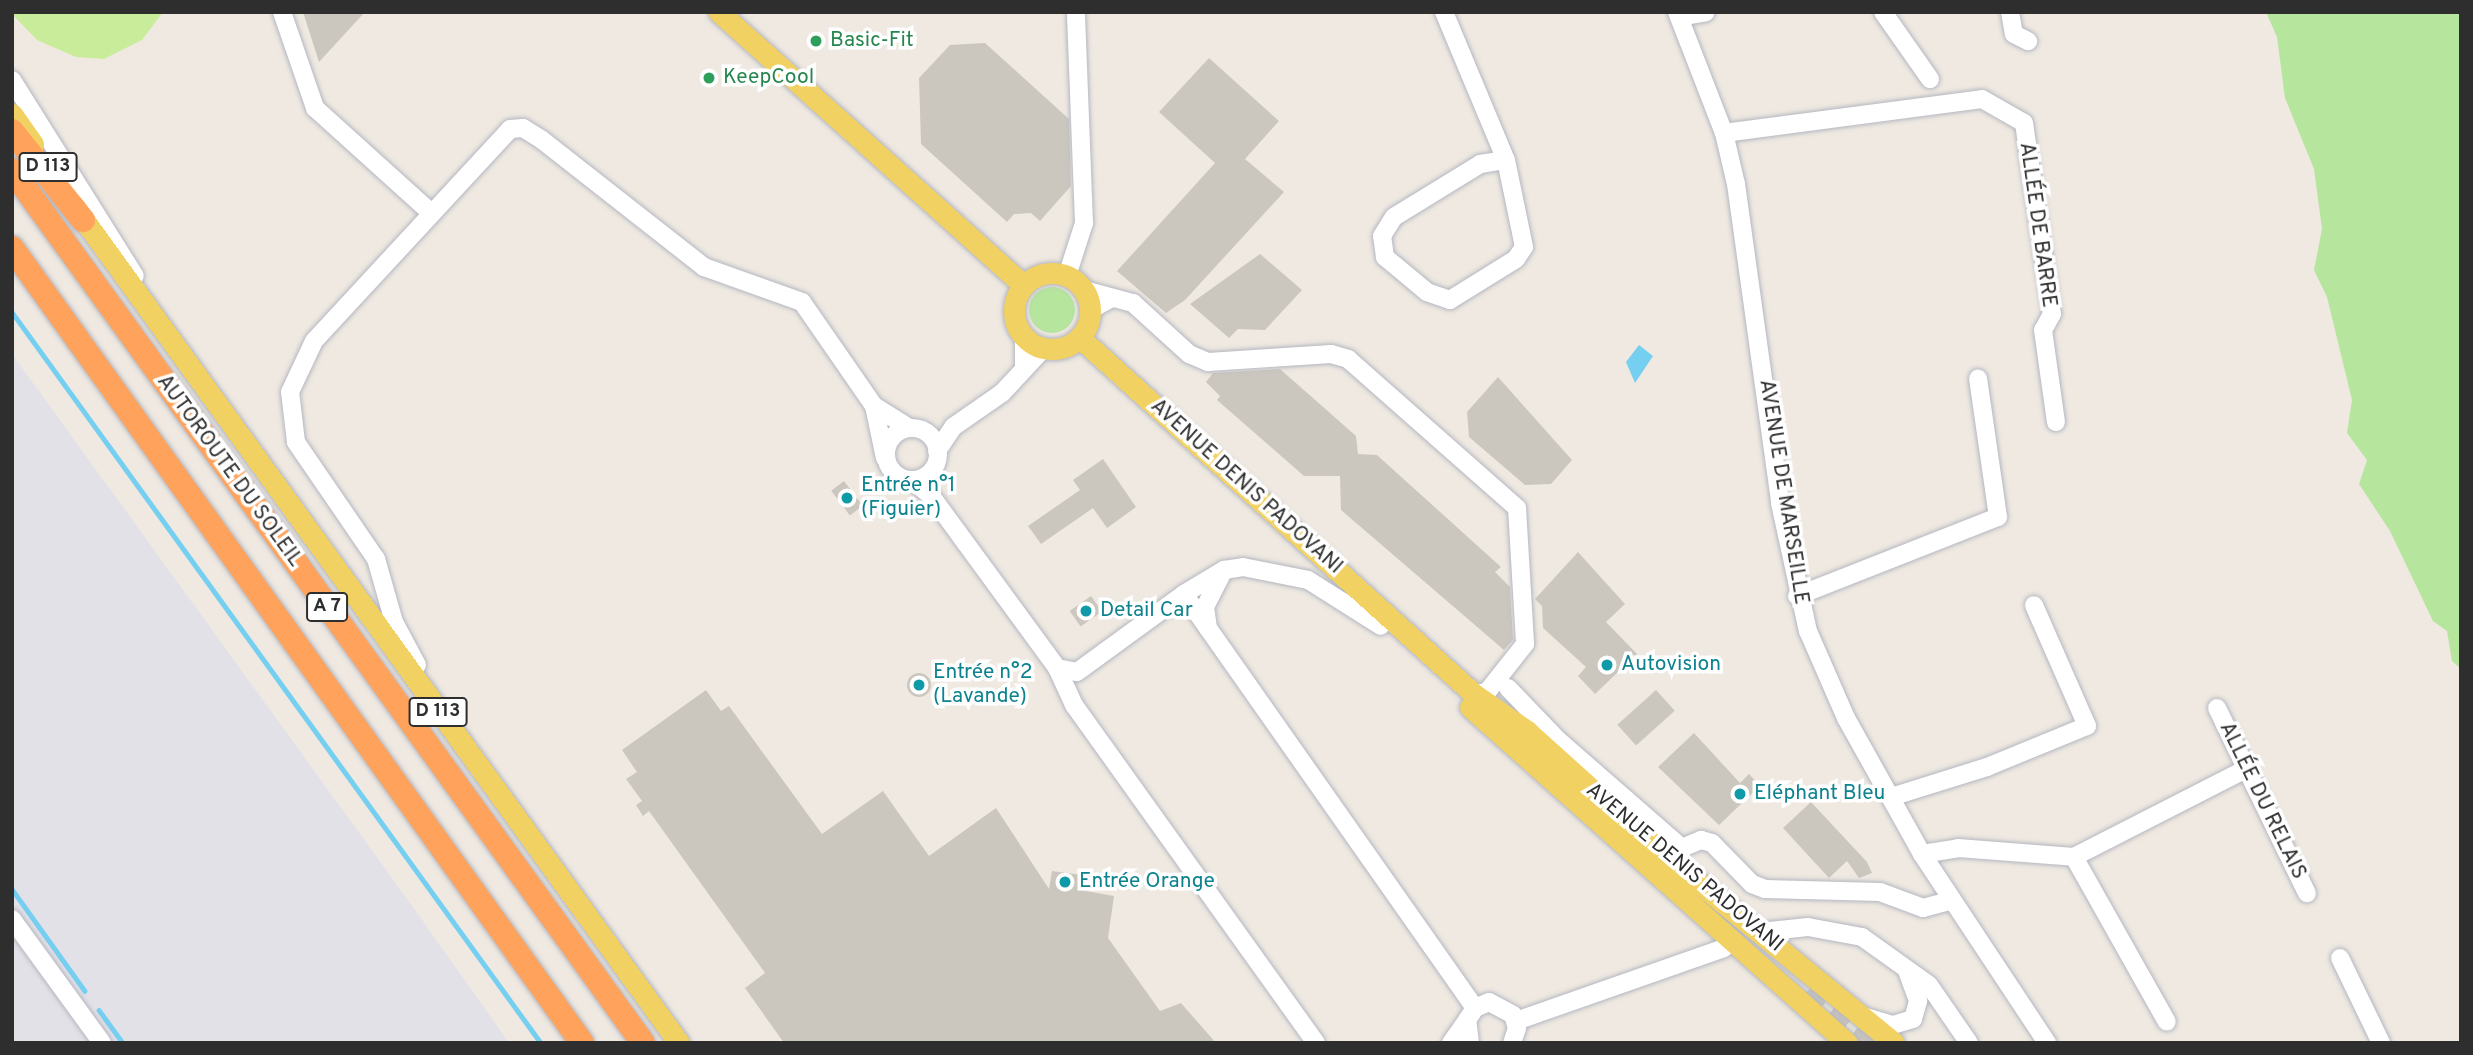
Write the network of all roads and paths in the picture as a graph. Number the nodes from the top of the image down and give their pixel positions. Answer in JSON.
{"nodes":[{"id":1,"x":282,"y":12,"type":"edge"},
{"id":2,"x":719,"y":12,"type":"edge"},
{"id":3,"x":732,"y":12,"type":"edge"},
{"id":4,"x":1076,"y":12,"type":"edge"},
{"id":5,"x":1444,"y":12,"type":"edge"},
{"id":6,"x":1706,"y":12,"type":"edge"},
{"id":7,"x":1883,"y":12,"type":"edge"},
{"id":8,"x":2010,"y":12,"type":"edge"},
{"id":9,"x":1678,"y":15,"type":"edge"},
{"id":10,"x":2028,"y":41,"type":"dead end"},
{"id":11,"x":784,"y":68,"type":"junction"},
{"id":12,"x":1930,"y":79,"type":"dead end"},
{"id":13,"x":12,"y":80,"type":"edge"},
{"id":14,"x":12,"y":114,"type":"edge"},
{"id":15,"x":12,"y":131,"type":"edge"},
{"id":16,"x":1724,"y":133,"type":"junction"},
{"id":17,"x":1506,"y":160,"type":"junction"},
{"id":18,"x":12,"y":170,"type":"edge"},
{"id":19,"x":429,"y":211,"type":"junction"},
{"id":20,"x":83,"y":220,"type":"junction"},
{"id":21,"x":12,"y":248,"type":"edge"},
{"id":22,"x":1067,"y":276,"type":"junction"},
{"id":23,"x":1023,"y":285,"type":"junction"},
{"id":24,"x":1087,"y":300,"type":"junction"},
{"id":25,"x":1024,"y":337,"type":"junction"},
{"id":26,"x":1079,"y":337,"type":"junction"},
{"id":27,"x":1044,"y":348,"type":"junction"},
{"id":28,"x":1024,"y":365,"type":"junction"},
{"id":29,"x":1978,"y":378,"type":"dead end"},
{"id":30,"x":199,"y":380,"type":"junction"},
{"id":31,"x":874,"y":407,"type":"junction"},
{"id":32,"x":2056,"y":422,"type":"dead end"},
{"id":33,"x":913,"y":427,"type":"junction"},
{"id":34,"x":953,"y":427,"type":"junction"},
{"id":35,"x":937,"y":451,"type":"junction"},
{"id":36,"x":888,"y":467,"type":"junction"},
{"id":37,"x":932,"y":470,"type":"junction"},
{"id":38,"x":912,"y":480,"type":"junction"},
{"id":39,"x":932,"y":497,"type":"junction"},
{"id":40,"x":1224,"y":570,"type":"junction"},
{"id":41,"x":1184,"y":594,"type":"junction"},
{"id":42,"x":1797,"y":596,"type":"junction"},
{"id":43,"x":2034,"y":605,"type":"dead end"},
{"id":44,"x":1381,"y":626,"type":"joint"},
{"id":45,"x":1208,"y":628,"type":"junction"},
{"id":46,"x":1056,"y":668,"type":"junction"},
{"id":47,"x":1508,"y":668,"type":"junction"},
{"id":48,"x":1508,"y":688,"type":"junction"},
{"id":49,"x":1474,"y":694,"type":"junction"},
{"id":50,"x":2217,"y":708,"type":"dead end"},
{"id":51,"x":1527,"y":731,"type":"junction"},
{"id":52,"x":1506,"y":735,"type":"junction"},
{"id":53,"x":2246,"y":769,"type":"junction"},
{"id":54,"x":1891,"y":797,"type":"junction"},
{"id":55,"x":521,"y":826,"type":"junction"},
{"id":56,"x":1609,"y":827,"type":"junction"},
{"id":57,"x":1922,"y":854,"type":"junction"},
{"id":58,"x":2074,"y":857,"type":"junction"},
{"id":59,"x":1678,"y":858,"type":"junction"},
{"id":60,"x":2307,"y":893,"type":"dead end"},
{"id":61,"x":1952,"y":900,"type":"junction"},
{"id":62,"x":12,"y":919,"type":"edge"},
{"id":63,"x":1770,"y":932,"type":"dead end"},
{"id":64,"x":1724,"y":948,"type":"dead end"},
{"id":65,"x":2340,"y":958,"type":"dead end"},
{"id":66,"x":1905,"y":967,"type":"junction"},
{"id":67,"x":1471,"y":1014,"type":"junction"},
{"id":68,"x":1860,"y":1015,"type":"junction"},
{"id":69,"x":2167,"y":1022,"type":"dead end"},
{"id":70,"x":1515,"y":1035,"type":"edge"},
{"id":71,"x":1969,"y":1039,"type":"edge"},
{"id":72,"x":102,"y":1043,"type":"edge"},
{"id":73,"x":583,"y":1043,"type":"edge"},
{"id":74,"x":643,"y":1043,"type":"edge"},
{"id":75,"x":679,"y":1043,"type":"edge"},
{"id":76,"x":1316,"y":1043,"type":"edge"},
{"id":77,"x":1451,"y":1043,"type":"edge"},
{"id":78,"x":1470,"y":1043,"type":"edge"},
{"id":79,"x":1847,"y":1043,"type":"edge"},
{"id":80,"x":1894,"y":1043,"type":"edge"},
{"id":81,"x":2047,"y":1043,"type":"edge"},
{"id":82,"x":2381,"y":1043,"type":"edge"}],
"edges":[{"from":1,"to":19,"type":"street"},
{"from":2,"to":11,"type":"main road"},
{"from":3,"to":11,"type":"main road"},
{"from":4,"to":22,"type":"street"},
{"from":5,"to":17,"type":"street"},
{"from":6,"to":9,"type":"street"},
{"from":7,"to":12,"type":"street"},
{"from":8,"to":10,"type":"street"},
{"from":9,"to":16,"type":"street","name":"AVENUE DE MARSEILLE"},
{"from":11,"to":23,"type":"main road"},
{"from":13,"to":30,"type":"street"},
{"from":14,"to":20,"type":"main road","number":"D 113"},
{"from":15,"to":20,"type":"highway"},
{"from":16,"to":32,"type":"street","name":"ALLÉE DE BARRE"},
{"from":16,"to":42,"type":"street","name":"AVENUE DE MARSEILLE"},
{"from":17,"to":17,"type":"street"},
{"from":18,"to":74,"type":"highway","name":"AUTOROUTE DU SOLEIL","number":"A 7"},
{"from":19,"to":31,"type":"street"},
{"from":19,"to":55,"type":"street"},
{"from":20,"to":30,"type":"main road","number":"D 113"},
{"from":21,"to":73,"type":"highway","number":"A 7"},
{"from":22,"to":23,"type":"main road"},
{"from":22,"to":24,"type":"main road"},
{"from":23,"to":25,"type":"main road"},
{"from":24,"to":26,"type":"main road"},
{"from":24,"to":47,"type":"street"},
{"from":25,"to":27,"type":"main road"},
{"from":25,"to":28,"type":"street"},
{"from":26,"to":27,"type":"main road"},
{"from":26,"to":49,"type":"main road","name":"AVENUE DENIS PADOVANI"},
{"from":27,"to":28,"type":"street"},
{"from":28,"to":34,"type":"street"},
{"from":29,"to":42,"type":"street"},
{"from":30,"to":55,"type":"main road","number":"D 113"},
{"from":31,"to":33,"type":"street"},
{"from":31,"to":36,"type":"street"},
{"from":33,"to":34,"type":"street"},
{"from":33,"to":35,"type":"street"},
{"from":33,"to":36,"type":"street"},
{"from":34,"to":35,"type":"street"},
{"from":35,"to":37,"type":"street"},
{"from":36,"to":38,"type":"street"},
{"from":37,"to":38,"type":"street"},
{"from":37,"to":39,"type":"street"},
{"from":38,"to":39,"type":"street"},
{"from":39,"to":46,"type":"street"},
{"from":40,"to":41,"type":"street"},
{"from":40,"to":44,"type":"street"},
{"from":40,"to":45,"type":"street"},
{"from":41,"to":45,"type":"street"},
{"from":41,"to":46,"type":"street"},
{"from":42,"to":54,"type":"street","name":"AVENUE DE MARSEILLE"},
{"from":43,"to":54,"type":"street"},
{"from":44,"to":52,"type":"main road","name":"AVENUE DENIS PADOVANI"},
{"from":45,"to":67,"type":"street"},
{"from":46,"to":76,"type":"street"},
{"from":47,"to":48,"type":"street"},
{"from":47,"to":49,"type":"street"},
{"from":48,"to":51,"type":"street"},
{"from":48,"to":59,"type":"street"},
{"from":49,"to":51,"type":"main road","name":"AVENUE DENIS PADOVANI"},
{"from":49,"to":52,"type":"main road","name":"AVENUE DENIS PADOVANI"},
{"from":50,"to":53,"type":"street","name":"ALLÉE DU RELAIS"},
{"from":51,"to":59,"type":"main road","name":"AVENUE DENIS PADOVANI"},
{"from":52,"to":56,"type":"main road","name":"AVENUE DENIS PADOVANI"},
{"from":53,"to":58,"type":"street"},
{"from":53,"to":60,"type":"street","name":"ALLÉE DU RELAIS"},
{"from":54,"to":57,"type":"street","name":"AVENUE DE MARSEILLE"},
{"from":55,"to":75,"type":"main road","number":"D 113"},
{"from":56,"to":59,"type":"main road"},
{"from":56,"to":79,"type":"main road","name":"AVENUE DENIS PADOVANI"},
{"from":57,"to":58,"type":"street"},
{"from":57,"to":61,"type":"street","name":"AVENUE DE MARSEILLE"},
{"from":58,"to":69,"type":"street"},
{"from":59,"to":61,"type":"street"},
{"from":59,"to":68,"type":"main road","name":"AVENUE DENIS PADOVANI"},
{"from":61,"to":81,"type":"street","name":"AVENUE DE MARSEILLE"},
{"from":62,"to":72,"type":"street"},
{"from":63,"to":66,"type":"street"},
{"from":64,"to":70,"type":"street"},
{"from":65,"to":82,"type":"street"},
{"from":66,"to":68,"type":"street"},
{"from":66,"to":71,"type":"street"},
{"from":67,"to":70,"type":"street"},
{"from":67,"to":77,"type":"street"},
{"from":67,"to":78,"type":"street"},
{"from":68,"to":80,"type":"main road","name":"AVENUE DENIS PADOVANI"}]}
